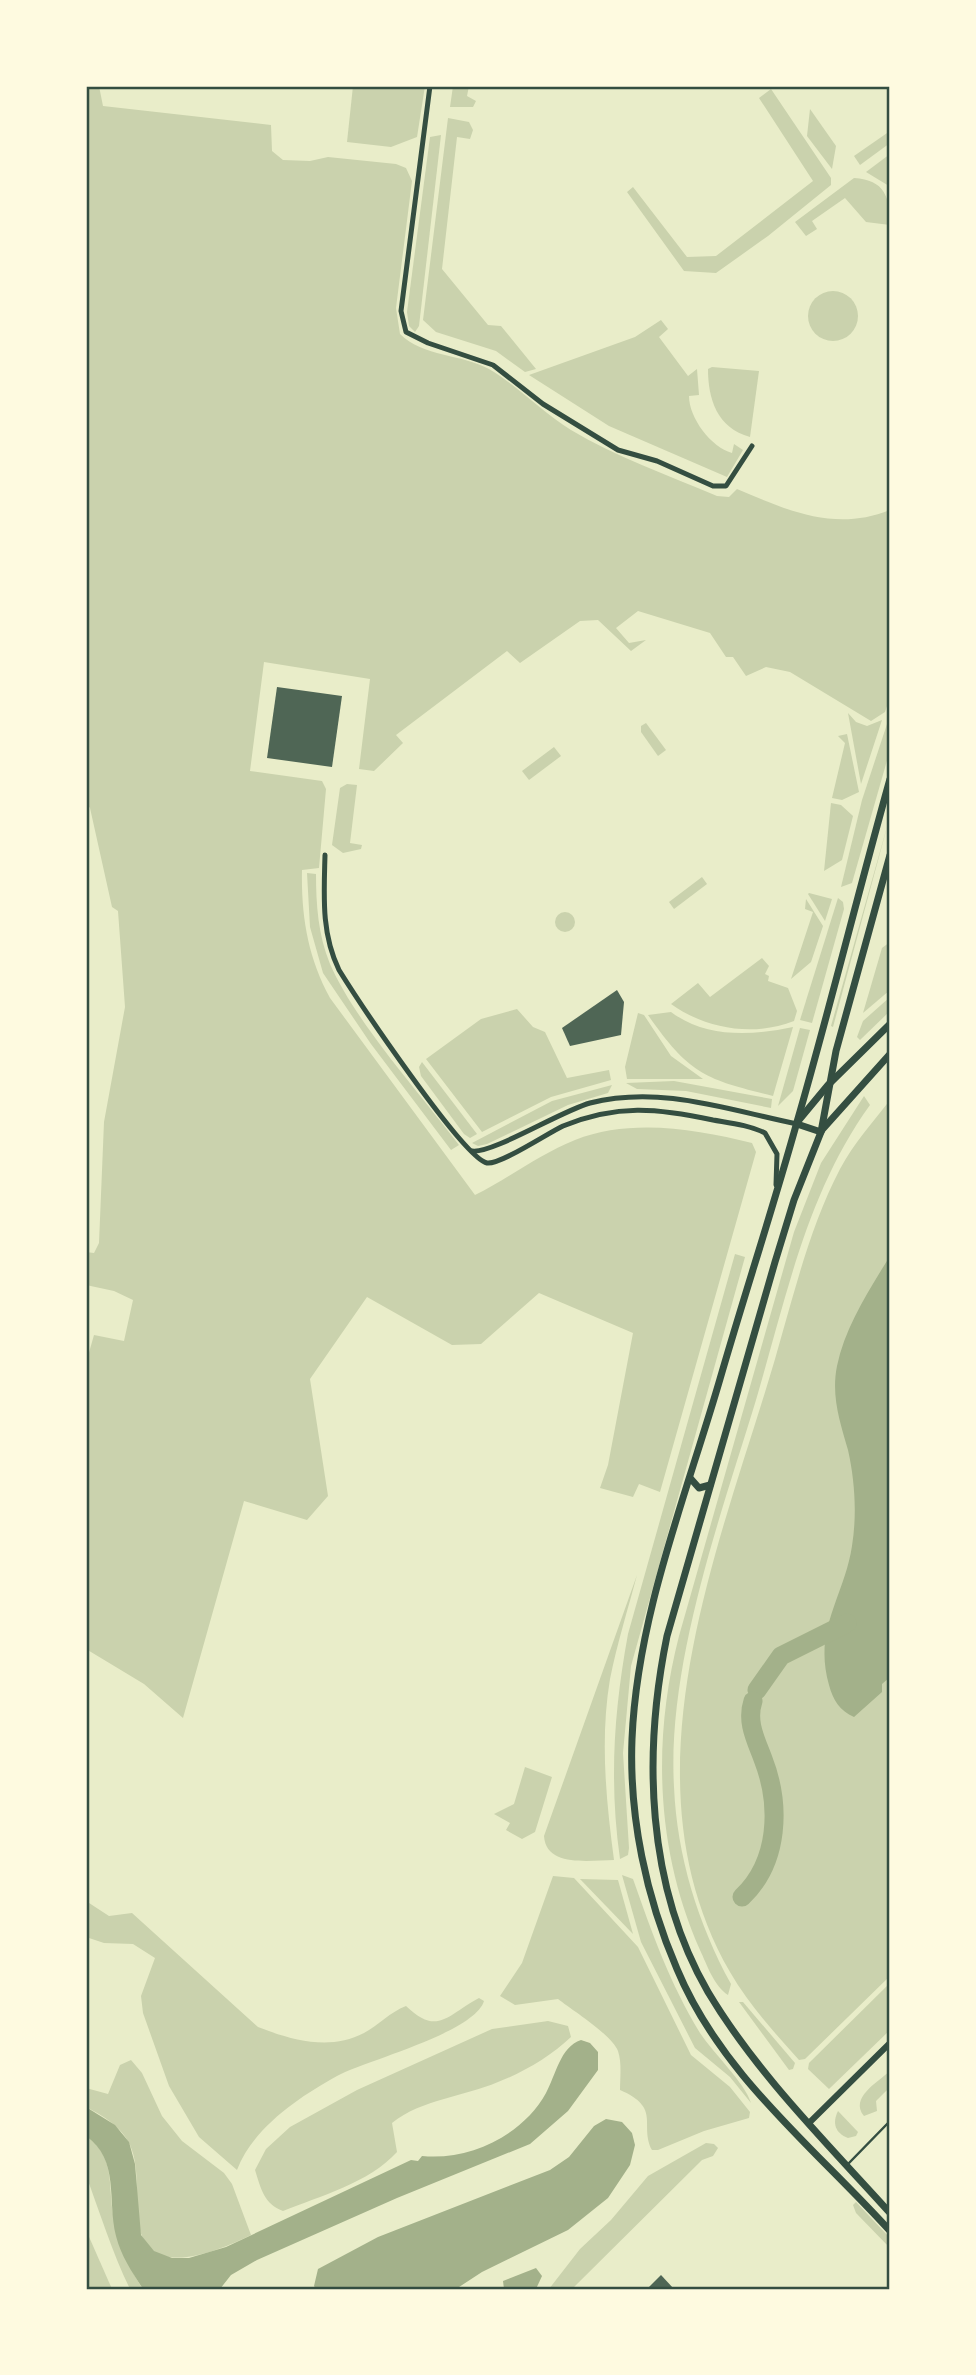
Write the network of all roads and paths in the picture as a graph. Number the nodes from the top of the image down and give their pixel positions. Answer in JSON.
{"nodes":[{"id":1,"x":430,"y":86,"type":"edge"},
{"id":2,"x":752,"y":446,"type":"dead end"},
{"id":3,"x":890,"y":779,"type":"edge"},
{"id":4,"x":325,"y":855,"type":"dead end"},
{"id":5,"x":890,"y":855,"type":"edge"},
{"id":6,"x":890,"y":1024,"type":"edge"},
{"id":7,"x":836,"y":1051,"type":"junction"},
{"id":8,"x":890,"y":1054,"type":"edge"},
{"id":9,"x":853,"y":1061,"type":"junction"},
{"id":10,"x":828,"y":1085,"type":"junction"},
{"id":11,"x":797,"y":1124,"type":"junction"},
{"id":12,"x":821,"y":1132,"type":"junction"},
{"id":13,"x":469,"y":1151,"type":"junction"},
{"id":14,"x":776,"y":1186,"type":"junction"},
{"id":15,"x":691,"y":1479,"type":"junction"},
{"id":16,"x":710,"y":1485,"type":"junction"},
{"id":17,"x":890,"y":2043,"type":"edge"},
{"id":18,"x":890,"y":2121,"type":"edge"},
{"id":19,"x":809,"y":2123,"type":"junction"},
{"id":20,"x":797,"y":2134,"type":"junction"},
{"id":21,"x":846,"y":2166,"type":"junction"},
{"id":22,"x":890,"y":2213,"type":"edge"},
{"id":23,"x":890,"y":2231,"type":"edge"}],
"edges":[{"from":1,"to":2,"type":"street"},
{"from":3,"to":11,"type":"main road"},
{"from":4,"to":13,"type":"street"},
{"from":5,"to":7,"type":"main road"},
{"from":6,"to":9,"type":"main road"},
{"from":7,"to":9,"type":"main road"},
{"from":7,"to":10,"type":"main road"},
{"from":8,"to":12,"type":"main road"},
{"from":9,"to":10,"type":"main road"},
{"from":10,"to":11,"type":"main road"},
{"from":10,"to":12,"type":"main road"},
{"from":11,"to":12,"type":"main road"},
{"from":11,"to":13,"type":"street"},
{"from":11,"to":14,"type":"main road"},
{"from":12,"to":16,"type":"main road"},
{"from":13,"to":14,"type":"street"},
{"from":14,"to":15,"type":"main road"},
{"from":15,"to":16,"type":"main road"},
{"from":15,"to":20,"type":"main road"},
{"from":16,"to":19,"type":"main road"},
{"from":17,"to":19,"type":"street"},
{"from":18,"to":21,"type":"lane"},
{"from":19,"to":20,"type":"main road"},
{"from":19,"to":21,"type":"main road"},
{"from":20,"to":23,"type":"main road"},
{"from":21,"to":22,"type":"main road"}]}
